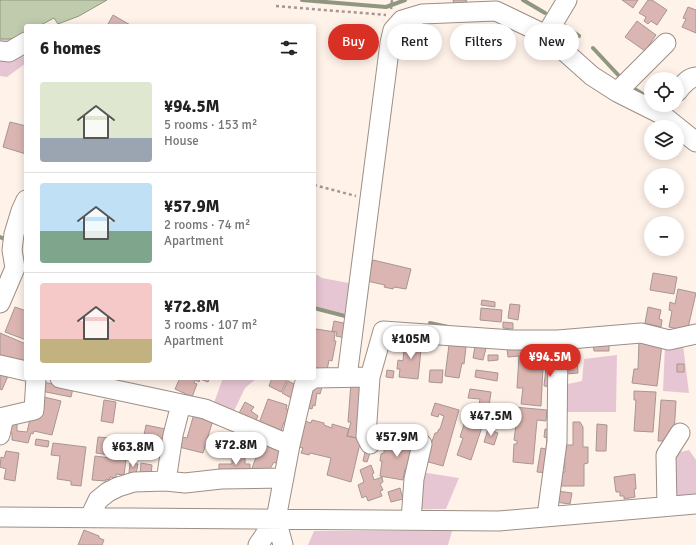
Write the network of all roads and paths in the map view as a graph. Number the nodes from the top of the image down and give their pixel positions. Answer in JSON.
{"nodes":[{"id":1,"x":567,"y":0,"type":"edge"},
{"id":2,"x":497,"y":5,"type":"edge"},
{"id":3,"x":276,"y":6,"type":"dead end"},
{"id":4,"x":402,"y":20,"type":"junction"},
{"id":5,"x":528,"y":24,"type":"edge"},
{"id":6,"x":553,"y":24,"type":"edge"},
{"id":7,"x":24,"y":43,"type":"edge"},
{"id":8,"x":666,"y":43,"type":"dead end"},
{"id":9,"x":0,"y":51,"type":"edge"},
{"id":10,"x":574,"y":60,"type":"edge"},
{"id":11,"x":696,"y":77,"type":"edge"},
{"id":12,"x":684,"y":83,"type":"edge"},
{"id":13,"x":617,"y":92,"type":"junction"},
{"id":14,"x":644,"y":102,"type":"edge"},
{"id":15,"x":667,"y":112,"type":"edge"},
{"id":16,"x":696,"y":142,"type":"edge"},
{"id":17,"x":316,"y":186,"type":"edge"},
{"id":18,"x":370,"y":200,"type":"junction"},
{"id":19,"x":24,"y":204,"type":"edge"},
{"id":20,"x":0,"y":303,"type":"edge"},
{"id":21,"x":696,"y":334,"type":"edge"},
{"id":22,"x":558,"y":340,"type":"junction"},
{"id":23,"x":0,"y":365,"type":"edge"},
{"id":24,"x":24,"y":371,"type":"edge"},
{"id":25,"x":347,"y":377,"type":"junction"},
{"id":26,"x":370,"y":377,"type":"junction"},
{"id":27,"x":316,"y":378,"type":"edge"},
{"id":28,"x":36,"y":380,"type":"edge"},
{"id":29,"x":69,"y":380,"type":"edge"},
{"id":30,"x":311,"y":380,"type":"edge"},
{"id":31,"x":181,"y":404,"type":"junction"},
{"id":32,"x":680,"y":433,"type":"dead end"},
{"id":33,"x":0,"y":434,"type":"edge"},
{"id":34,"x":370,"y":444,"type":"dead end"},
{"id":35,"x":422,"y":444,"type":"dead end"},
{"id":36,"x":290,"y":445,"type":"junction"},
{"id":37,"x":284,"y":478,"type":"junction"},
{"id":38,"x":166,"y":481,"type":"junction"},
{"id":39,"x":696,"y":504,"type":"edge"},
{"id":40,"x":667,"y":506,"type":"junction"},
{"id":41,"x":547,"y":516,"type":"junction"},
{"id":42,"x":0,"y":517,"type":"edge"},
{"id":43,"x":90,"y":517,"type":"junction"},
{"id":44,"x":276,"y":519,"type":"junction"},
{"id":45,"x":411,"y":520,"type":"junction"},
{"id":46,"x":258,"y":545,"type":"edge"},
{"id":47,"x":284,"y":545,"type":"edge"}],
"edges":[{"from":1,"to":6,"type":"street"},
{"from":2,"to":4,"type":"street"},
{"from":2,"to":5,"type":"street"},
{"from":3,"to":4,"type":"path"},
{"from":4,"to":18,"type":"street"},
{"from":7,"to":9,"type":"street"},
{"from":8,"to":13,"type":"street"},
{"from":10,"to":13,"type":"street"},
{"from":11,"to":12,"type":"street"},
{"from":13,"to":14,"type":"street"},
{"from":15,"to":16,"type":"street"},
{"from":17,"to":18,"type":"path"},
{"from":18,"to":25,"type":"street"},
{"from":19,"to":20,"type":"street"},
{"from":21,"to":22,"type":"street"},
{"from":22,"to":26,"type":"street"},
{"from":22,"to":41,"type":"street"},
{"from":23,"to":24,"type":"street"},
{"from":25,"to":26,"type":"street"},
{"from":25,"to":27,"type":"street"},
{"from":26,"to":34,"type":"street"},
{"from":28,"to":33,"type":"street"},
{"from":29,"to":31,"type":"street"},
{"from":30,"to":36,"type":"street"},
{"from":31,"to":36,"type":"street"},
{"from":31,"to":38,"type":"street"},
{"from":32,"to":40,"type":"street"},
{"from":35,"to":45,"type":"street"},
{"from":36,"to":37,"type":"street"},
{"from":37,"to":38,"type":"street"},
{"from":37,"to":44,"type":"street"},
{"from":38,"to":43,"type":"street"},
{"from":39,"to":40,"type":"street"},
{"from":40,"to":41,"type":"street"},
{"from":41,"to":45,"type":"street"},
{"from":42,"to":43,"type":"street"},
{"from":43,"to":44,"type":"street"},
{"from":44,"to":45,"type":"street"},
{"from":44,"to":46,"type":"street"},
{"from":44,"to":47,"type":"street"}]}
